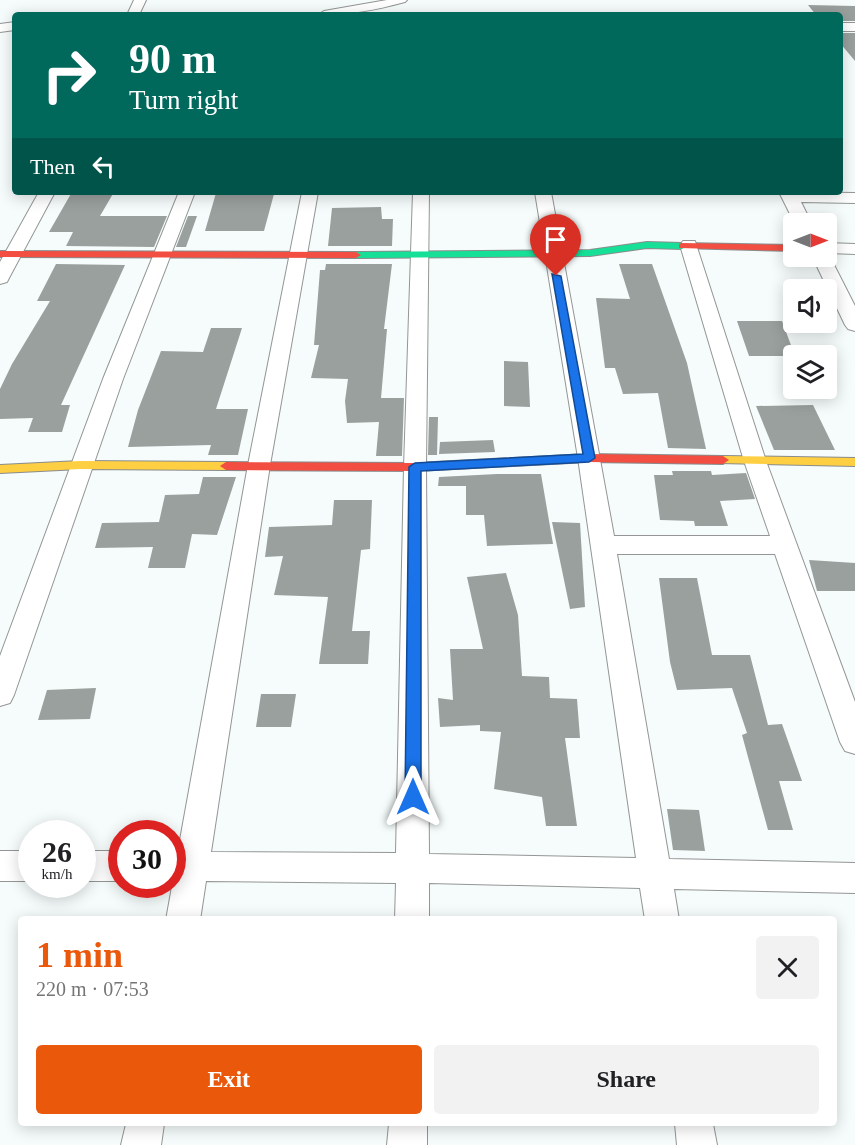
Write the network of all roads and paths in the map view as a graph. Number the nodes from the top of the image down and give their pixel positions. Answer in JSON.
{"nodes":[{"id":1,"x":401,"y":0,"type":"edge"},
{"id":2,"x":346,"y":12,"type":"edge"},
{"id":3,"x":45,"y":195,"type":"edge"},
{"id":4,"x":186,"y":195,"type":"edge"},
{"id":5,"x":309,"y":195,"type":"edge"},
{"id":6,"x":421,"y":195,"type":"edge"},
{"id":7,"x":543,"y":195,"type":"edge"},
{"id":8,"x":788,"y":195,"type":"edge"},
{"id":9,"x":855,"y":198,"type":"edge"},
{"id":10,"x":798,"y":213,"type":"edge"},
{"id":11,"x":689,"y":245,"type":"junction"},
{"id":12,"x":783,"y":248,"type":"edge"},
{"id":13,"x":837,"y":249,"type":"edge"},
{"id":14,"x":855,"y":249,"type":"edge"},
{"id":15,"x":7,"y":254,"type":"edge"},
{"id":16,"x":552,"y":254,"type":"junction"},
{"id":17,"x":299,"y":255,"type":"junction"},
{"id":18,"x":420,"y":255,"type":"junction"},
{"id":19,"x":159,"y":256,"type":"junction"},
{"id":20,"x":826,"y":267,"type":"edge"},
{"id":21,"x":0,"y":278,"type":"edge"},
{"id":22,"x":855,"y":325,"type":"edge"},
{"id":23,"x":589,"y":458,"type":"junction"},
{"id":24,"x":755,"y":461,"type":"junction"},
{"id":25,"x":855,"y":462,"type":"edge"},
{"id":26,"x":80,"y":465,"type":"junction"},
{"id":27,"x":259,"y":465,"type":"junction"},
{"id":28,"x":415,"y":467,"type":"junction"},
{"id":29,"x":0,"y":469,"type":"edge"},
{"id":30,"x":603,"y":545,"type":"junction"},
{"id":31,"x":785,"y":545,"type":"junction"},
{"id":32,"x":0,"y":695,"type":"edge"},
{"id":33,"x":855,"y":742,"type":"edge"},
{"id":34,"x":186,"y":850,"type":"edge"},
{"id":35,"x":0,"y":866,"type":"edge"},
{"id":36,"x":18,"y":866,"type":"edge"},
{"id":37,"x":186,"y":866,"type":"edge"},
{"id":38,"x":413,"y":868,"type":"junction"},
{"id":39,"x":655,"y":872,"type":"junction"},
{"id":40,"x":855,"y":878,"type":"edge"},
{"id":41,"x":183,"y":898,"type":"edge"},
{"id":42,"x":183,"y":916,"type":"edge"},
{"id":43,"x":412,"y":916,"type":"edge"},
{"id":44,"x":661,"y":916,"type":"edge"},
{"id":45,"x":145,"y":1126,"type":"edge"},
{"id":46,"x":408,"y":1126,"type":"edge"},
{"id":47,"x":694,"y":1126,"type":"edge"},
{"id":48,"x":141,"y":1145,"type":"edge"},
{"id":49,"x":407,"y":1145,"type":"edge"},
{"id":50,"x":697,"y":1145,"type":"edge"}],
"edges":[{"from":1,"to":2,"type":"street"},
{"from":3,"to":15,"type":"street"},
{"from":4,"to":19,"type":"street"},
{"from":5,"to":17,"type":"street"},
{"from":6,"to":18,"type":"street"},
{"from":7,"to":16,"type":"street"},
{"from":8,"to":9,"type":"street"},
{"from":8,"to":10,"type":"street"},
{"from":11,"to":12,"type":"street"},
{"from":11,"to":16,"type":"street"},
{"from":11,"to":24,"type":"street"},
{"from":13,"to":14,"type":"street"},
{"from":15,"to":19,"type":"street"},
{"from":15,"to":21,"type":"street"},
{"from":16,"to":18,"type":"street"},
{"from":16,"to":23,"type":"street"},
{"from":17,"to":18,"type":"street"},
{"from":17,"to":19,"type":"street"},
{"from":17,"to":27,"type":"street"},
{"from":18,"to":28,"type":"street"},
{"from":19,"to":26,"type":"street"},
{"from":20,"to":22,"type":"street"},
{"from":23,"to":24,"type":"street"},
{"from":23,"to":28,"type":"street"},
{"from":23,"to":30,"type":"street"},
{"from":24,"to":25,"type":"street"},
{"from":24,"to":31,"type":"street"},
{"from":26,"to":27,"type":"street"},
{"from":26,"to":29,"type":"street"},
{"from":26,"to":32,"type":"street"},
{"from":27,"to":28,"type":"street"},
{"from":27,"to":34,"type":"street"},
{"from":28,"to":38,"type":"street"},
{"from":30,"to":31,"type":"street"},
{"from":30,"to":39,"type":"street"},
{"from":31,"to":33,"type":"street"},
{"from":35,"to":36,"type":"street"},
{"from":37,"to":38,"type":"street"},
{"from":38,"to":39,"type":"street"},
{"from":38,"to":43,"type":"street"},
{"from":39,"to":40,"type":"street"},
{"from":39,"to":44,"type":"street"},
{"from":41,"to":42,"type":"street"},
{"from":45,"to":48,"type":"street"},
{"from":46,"to":49,"type":"street"},
{"from":47,"to":50,"type":"street"}]}
